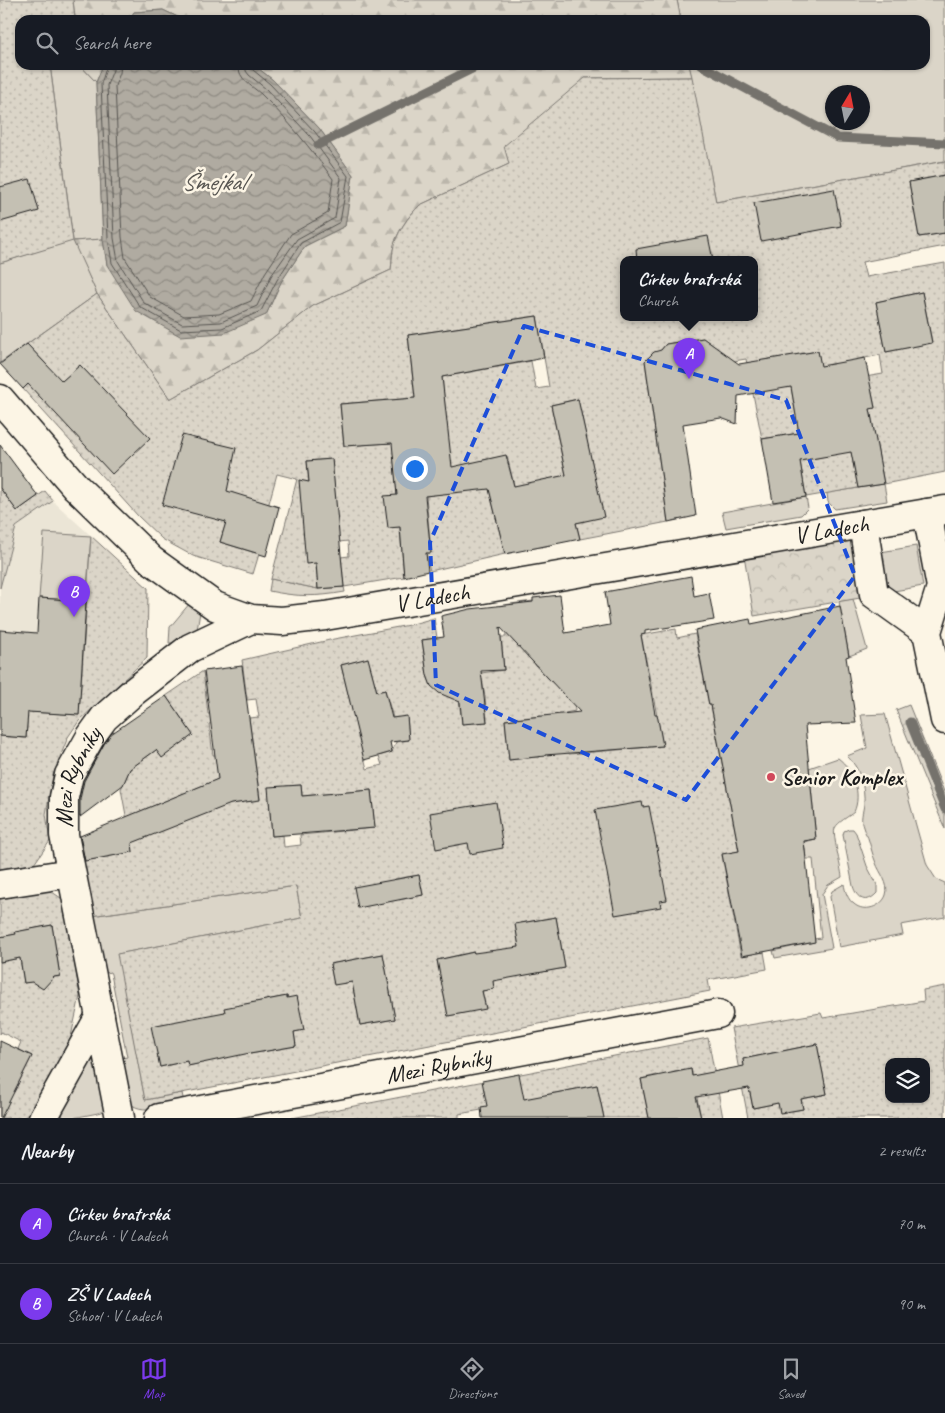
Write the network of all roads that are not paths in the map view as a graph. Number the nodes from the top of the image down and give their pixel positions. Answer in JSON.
{"nodes":[{"id":1,"x":3,"y":409,"type":"edge"},
{"id":2,"x":936,"y":512,"type":"edge"},
{"id":3,"x":863,"y":524,"type":"junction"},
{"id":4,"x":251,"y":619,"type":"junction"},
{"id":5,"x":927,"y":632,"type":"junction"},
{"id":6,"x":945,"y":720,"type":"edge"},
{"id":7,"x":71,"y":873,"type":"junction"},
{"id":8,"x":0,"y":884,"type":"edge"},
{"id":9,"x":718,"y":1014,"type":"dead end"},
{"id":10,"x":100,"y":1016,"type":"junction"},
{"id":11,"x":43,"y":1118,"type":"edge"},
{"id":12,"x":120,"y":1118,"type":"edge"},
{"id":13,"x":159,"y":1118,"type":"edge"}],
"edges":[{"from":1,"to":4,"type":"street","name":"V Ladech"},
{"from":2,"to":3,"type":"street","name":"V Ladech"},
{"from":2,"to":5,"type":"street"},
{"from":3,"to":4,"type":"street","name":"V Ladech"},
{"from":3,"to":5,"type":"street"},
{"from":4,"to":7,"type":"street","name":"Mezi Rybníky"},
{"from":5,"to":6,"type":"street"},
{"from":7,"to":8,"type":"street"},
{"from":7,"to":10,"type":"street","name":"Mezi Rybníky"},
{"from":9,"to":13,"type":"street","name":"Mezi Rybníky"},
{"from":10,"to":11,"type":"street"},
{"from":10,"to":12,"type":"street","name":"Mezi Rybníky"}]}
